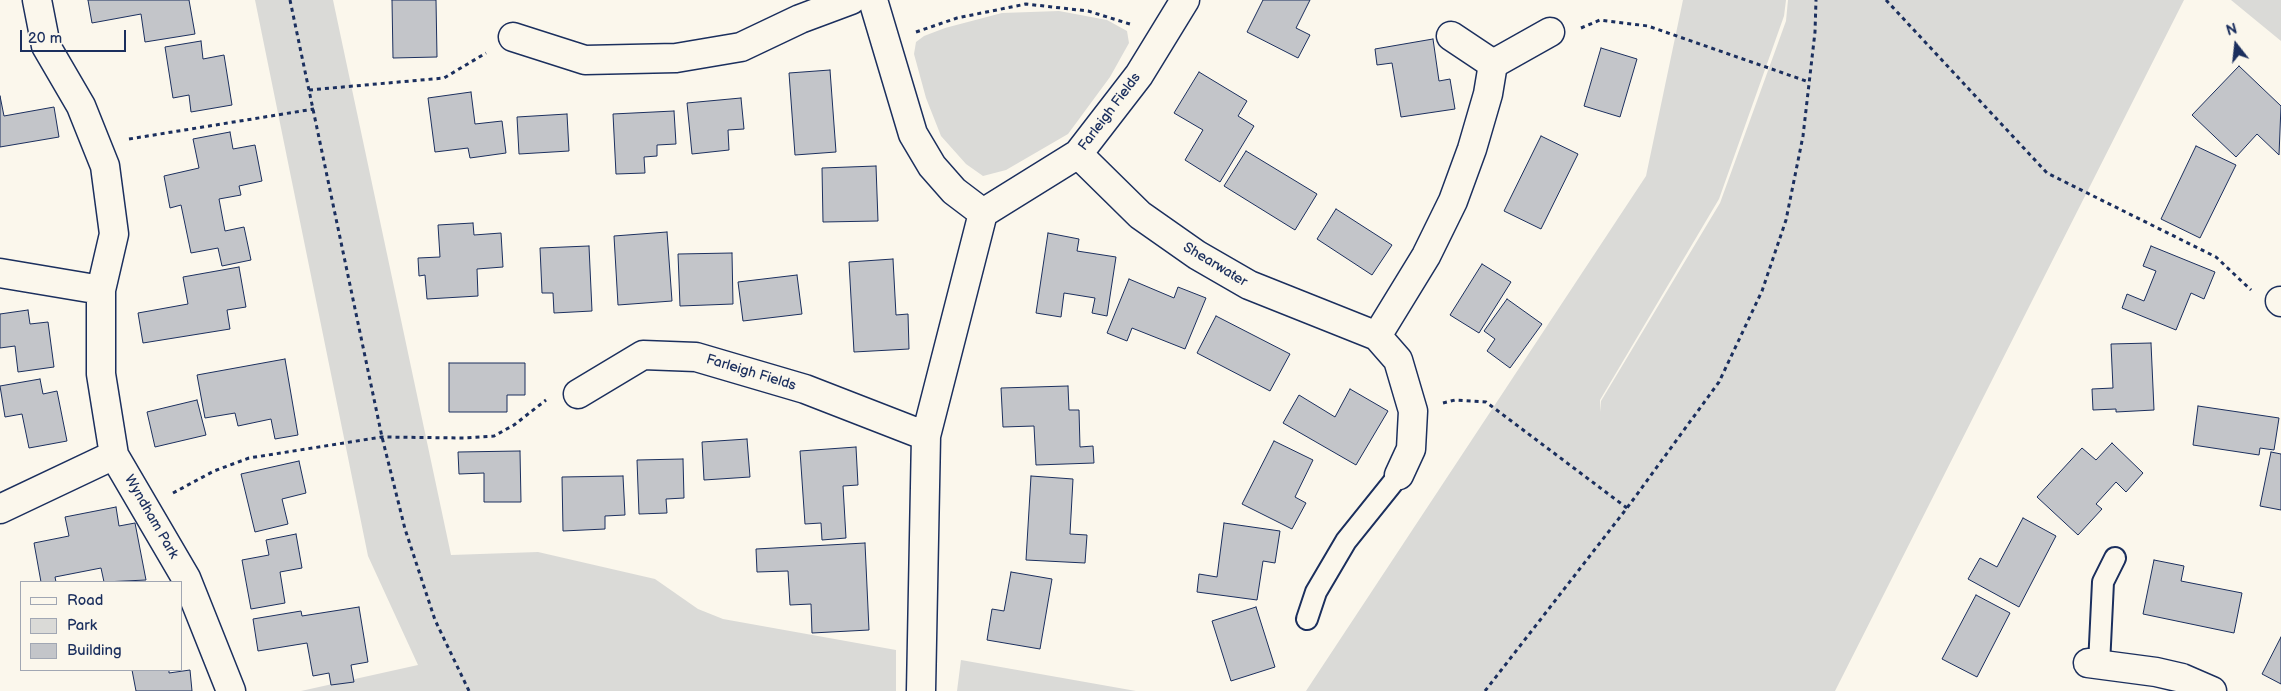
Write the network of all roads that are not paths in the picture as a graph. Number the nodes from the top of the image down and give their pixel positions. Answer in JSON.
{"nodes":[{"id":1,"x":37,"y":0,"type":"edge"},
{"id":2,"x":851,"y":0,"type":"edge"},
{"id":3,"x":873,"y":0,"type":"edge"},
{"id":4,"x":1186,"y":0,"type":"edge"},
{"id":5,"x":1550,"y":32,"type":"road end"},
{"id":6,"x":1451,"y":36,"type":"dead end"},
{"id":7,"x":513,"y":37,"type":"road end"},
{"id":8,"x":1493,"y":64,"type":"junction"},
{"id":9,"x":1078,"y":154,"type":"junction"},
{"id":10,"x":983,"y":213,"type":"junction"},
{"id":11,"x":0,"y":273,"type":"edge"},
{"id":12,"x":101,"y":290,"type":"junction"},
{"id":13,"x":1377,"y":336,"type":"junction"},
{"id":14,"x":578,"y":394,"type":"road end"},
{"id":15,"x":926,"y":436,"type":"junction"},
{"id":16,"x":114,"y":455,"type":"junction"},
{"id":17,"x":1399,"y":475,"type":"joint"},
{"id":18,"x":0,"y":509,"type":"edge"},
{"id":19,"x":2115,"y":558,"type":"dead end"},
{"id":20,"x":1307,"y":619,"type":"dead end"},
{"id":21,"x":2094,"y":664,"type":"joint"},
{"id":22,"x":2154,"y":682,"type":"edge"},
{"id":23,"x":231,"y":691,"type":"edge"},
{"id":24,"x":921,"y":691,"type":"edge"},
{"id":25,"x":2212,"y":691,"type":"edge"}],
"edges":[{"from":1,"to":12,"type":"street","name":"Wyndham Park"},
{"from":2,"to":7,"type":"street"},
{"from":3,"to":10,"type":"street"},
{"from":4,"to":9,"type":"street","name":"Farleigh Fields"},
{"from":5,"to":8,"type":"street"},
{"from":6,"to":8,"type":"street"},
{"from":8,"to":13,"type":"street"},
{"from":9,"to":10,"type":"street","name":"Farleigh Fields"},
{"from":9,"to":13,"type":"street","name":"Shearwater"},
{"from":10,"to":15,"type":"street"},
{"from":11,"to":12,"type":"street"},
{"from":12,"to":16,"type":"street","name":"Wyndham Park"},
{"from":13,"to":17,"type":"street","name":"Shearwater"},
{"from":14,"to":15,"type":"street","name":"Farleigh Fields"},
{"from":15,"to":24,"type":"street"},
{"from":16,"to":18,"type":"street"},
{"from":16,"to":23,"type":"street","name":"Wyndham Park"},
{"from":17,"to":20,"type":"lane"},
{"from":19,"to":21,"type":"lane"},
{"from":21,"to":22,"type":"street"},
{"from":22,"to":25,"type":"street"}]}
